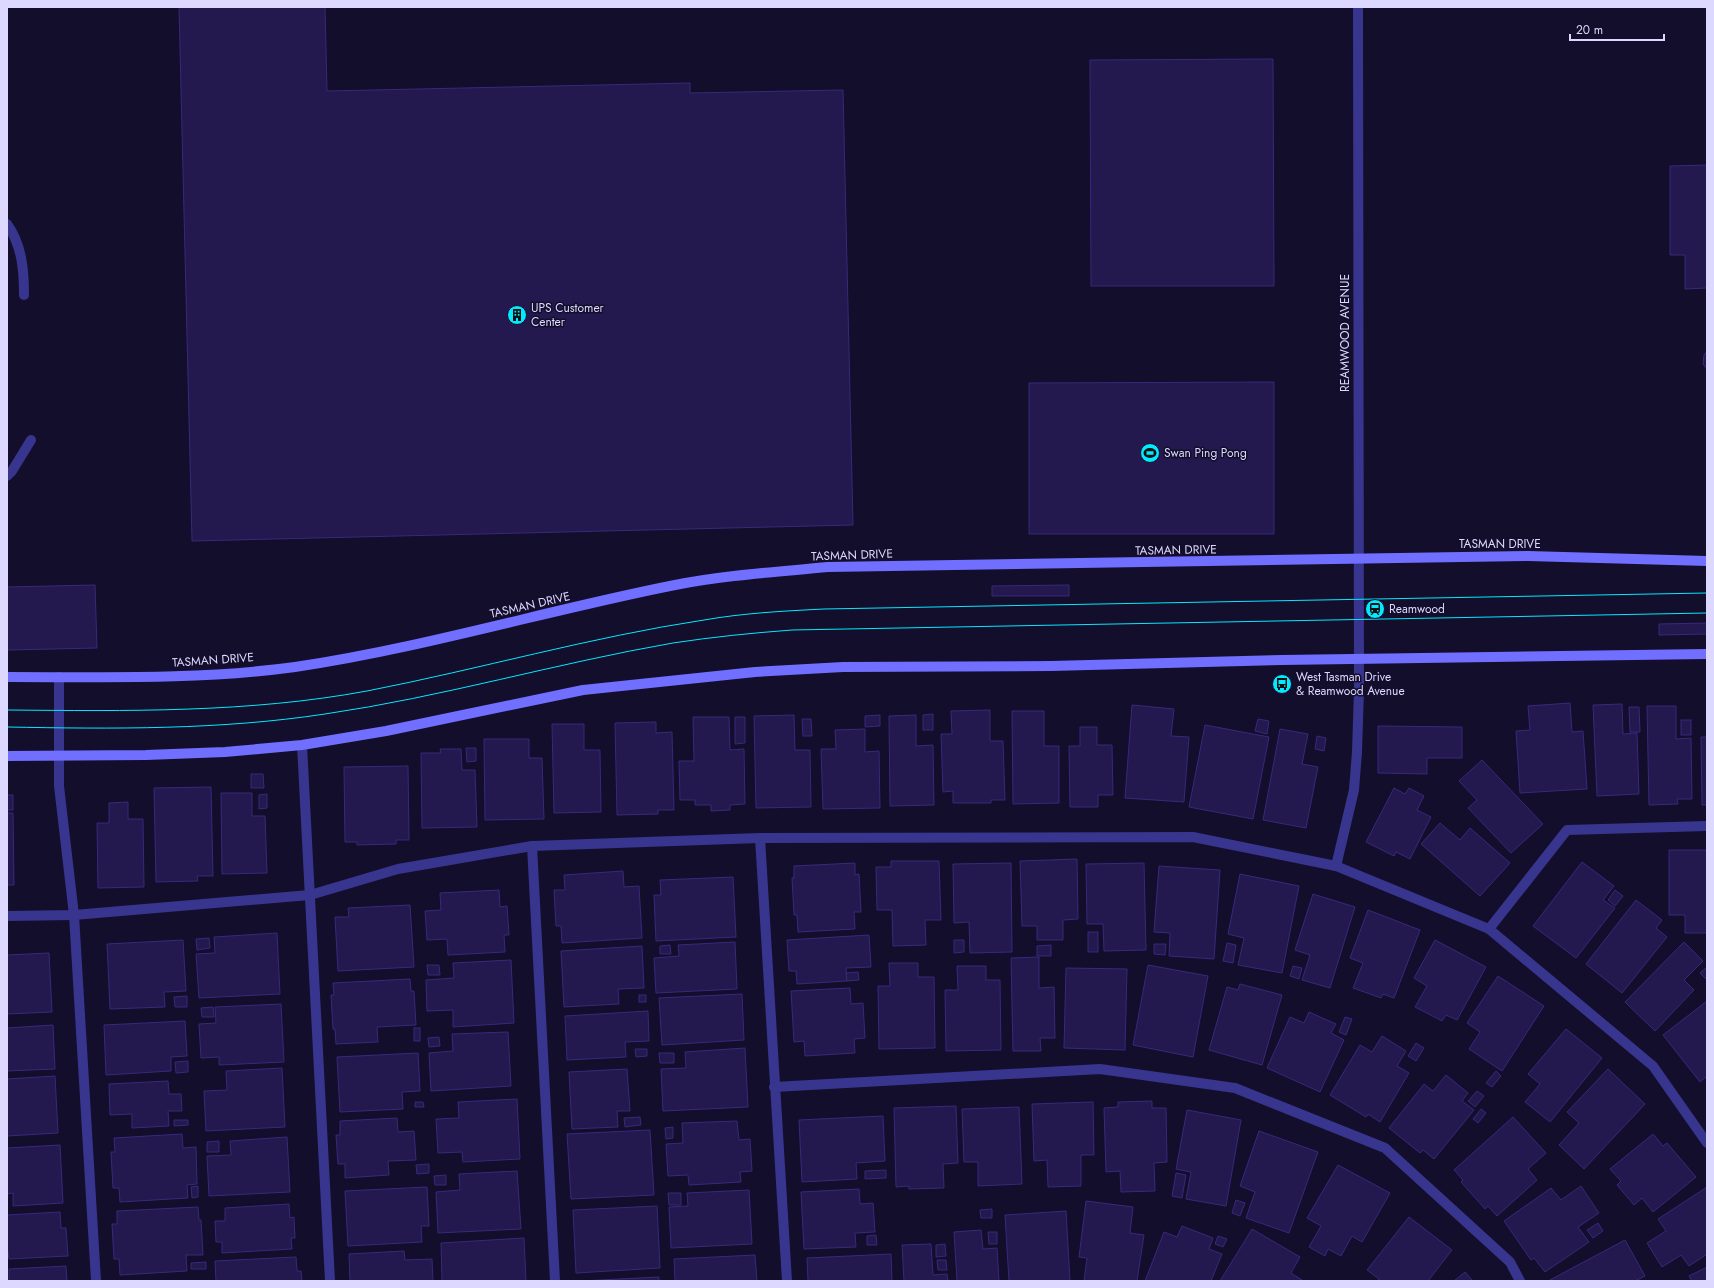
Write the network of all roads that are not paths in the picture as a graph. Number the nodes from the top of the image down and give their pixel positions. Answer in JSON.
{"nodes":[{"id":1,"x":1358,"y":7,"type":"edge"},
{"id":2,"x":7,"y":224,"type":"edge"},
{"id":3,"x":24,"y":295,"type":"dead end"},
{"id":4,"x":31,"y":440,"type":"dead end"},
{"id":5,"x":7,"y":476,"type":"edge"},
{"id":6,"x":1358,"y":559,"type":"junction"},
{"id":7,"x":1707,"y":562,"type":"edge"},
{"id":8,"x":1707,"y":654,"type":"edge"},
{"id":9,"x":1358,"y":660,"type":"junction"},
{"id":10,"x":7,"y":677,"type":"edge"},
{"id":11,"x":59,"y":677,"type":"junction"},
{"id":12,"x":302,"y":746,"type":"junction"},
{"id":13,"x":59,"y":755,"type":"junction"},
{"id":14,"x":7,"y":756,"type":"edge"},
{"id":15,"x":1707,"y":826,"type":"edge"},
{"id":16,"x":760,"y":838,"type":"junction"},
{"id":17,"x":532,"y":846,"type":"junction"},
{"id":18,"x":1336,"y":866,"type":"junction"},
{"id":19,"x":310,"y":895,"type":"junction"},
{"id":20,"x":74,"y":915,"type":"junction"},
{"id":21,"x":7,"y":916,"type":"edge"},
{"id":22,"x":1489,"y":929,"type":"junction"},
{"id":23,"x":774,"y":1087,"type":"junction"},
{"id":24,"x":1707,"y":1143,"type":"edge"},
{"id":25,"x":96,"y":1281,"type":"edge"},
{"id":26,"x":330,"y":1281,"type":"edge"},
{"id":27,"x":555,"y":1281,"type":"edge"},
{"id":28,"x":786,"y":1281,"type":"edge"},
{"id":29,"x":1520,"y":1281,"type":"edge"}],
"edges":[{"from":1,"to":6,"type":"street","name":"REAMWOOD AVENUE"},
{"from":2,"to":3,"type":"street"},
{"from":4,"to":5,"type":"street"},
{"from":6,"to":7,"type":"main road","name":"TASMAN DRIVE"},
{"from":6,"to":9,"type":"street","name":"REAMWOOD AVENUE"},
{"from":6,"to":11,"type":"main road","name":"TASMAN DRIVE"},
{"from":8,"to":9,"type":"main road"},
{"from":9,"to":12,"type":"main road"},
{"from":9,"to":18,"type":"street","name":"REAMWOOD AVENUE"},
{"from":10,"to":11,"type":"main road","name":"TASMAN DRIVE"},
{"from":11,"to":13,"type":"street"},
{"from":12,"to":13,"type":"main road"},
{"from":12,"to":19,"type":"street"},
{"from":13,"to":14,"type":"main road"},
{"from":13,"to":20,"type":"street"},
{"from":15,"to":22,"type":"street"},
{"from":16,"to":17,"type":"street"},
{"from":16,"to":18,"type":"street"},
{"from":16,"to":23,"type":"street"},
{"from":17,"to":19,"type":"street"},
{"from":17,"to":27,"type":"street"},
{"from":18,"to":22,"type":"street"},
{"from":19,"to":20,"type":"street"},
{"from":19,"to":26,"type":"street"},
{"from":20,"to":21,"type":"street"},
{"from":20,"to":25,"type":"street"},
{"from":22,"to":24,"type":"street"},
{"from":23,"to":28,"type":"street"},
{"from":23,"to":29,"type":"street"}]}
